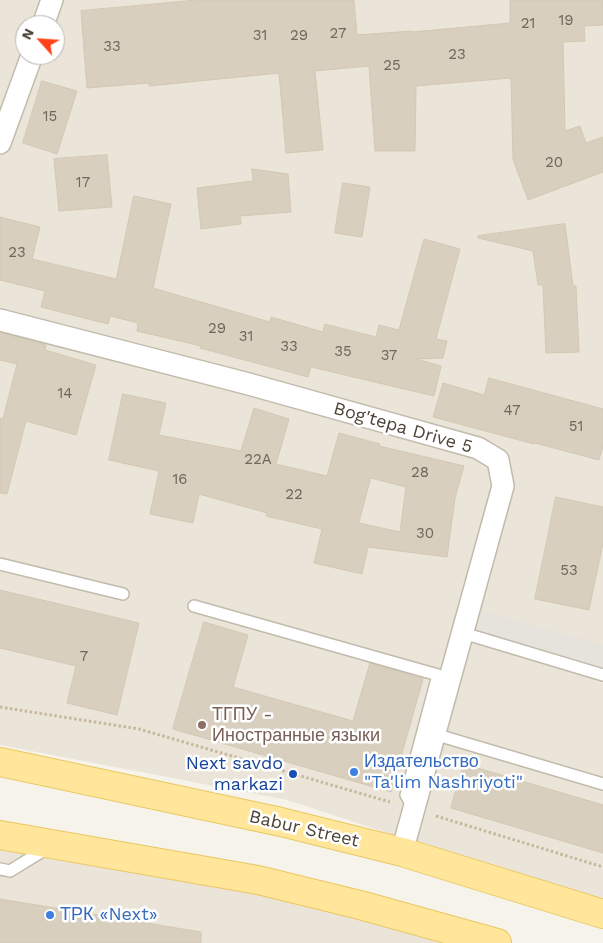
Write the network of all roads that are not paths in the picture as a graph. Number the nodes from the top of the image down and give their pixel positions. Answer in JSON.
{"nodes":[{"id":1,"x":52,"y":0,"type":"edge"},
{"id":2,"x":47,"y":15,"type":"edge"},
{"id":3,"x":28,"y":65,"type":"edge"},
{"id":4,"x":0,"y":143,"type":"edge"},
{"id":5,"x":0,"y":320,"type":"edge"},
{"id":6,"x":0,"y":564,"type":"edge"},
{"id":7,"x":123,"y":594,"type":"dead end"},
{"id":8,"x":194,"y":606,"type":"dead end"},
{"id":9,"x":463,"y":633,"type":"junction"},
{"id":10,"x":603,"y":675,"type":"edge"},
{"id":11,"x":434,"y":734,"type":"junction"},
{"id":12,"x":0,"y":762,"type":"edge"},
{"id":13,"x":603,"y":784,"type":"edge"},
{"id":14,"x":414,"y":809,"type":"junction"},
{"id":15,"x":0,"y":835,"type":"edge"},
{"id":16,"x":53,"y":845,"type":"junction"},
{"id":17,"x":402,"y":852,"type":"junction"},
{"id":18,"x":0,"y":869,"type":"edge"},
{"id":19,"x":603,"y":914,"type":"edge"},
{"id":20,"x":461,"y":938,"type":"edge"},
{"id":21,"x":496,"y":943,"type":"edge"}],
"edges":[{"from":1,"to":2,"type":"street"},
{"from":3,"to":4,"type":"street"},
{"from":5,"to":9,"type":"street","name":"Bog'tepa Drive 5"},
{"from":6,"to":7,"type":"lane"},
{"from":8,"to":14,"type":"lane"},
{"from":9,"to":10,"type":"lane"},
{"from":9,"to":11,"type":"street","name":"Bog'tepa Drive 5"},
{"from":11,"to":13,"type":"lane"},
{"from":11,"to":14,"type":"street","name":"Bog'tepa Drive 5"},
{"from":12,"to":17,"type":"main road","name":"Babur Street"},
{"from":14,"to":17,"type":"street","name":"Bog'tepa Drive 5"},
{"from":15,"to":16,"type":"main road"},
{"from":16,"to":18,"type":"lane"},
{"from":16,"to":20,"type":"main road"},
{"from":17,"to":19,"type":"main road","name":"Babur Street"},
{"from":20,"to":21,"type":"main road"}]}
